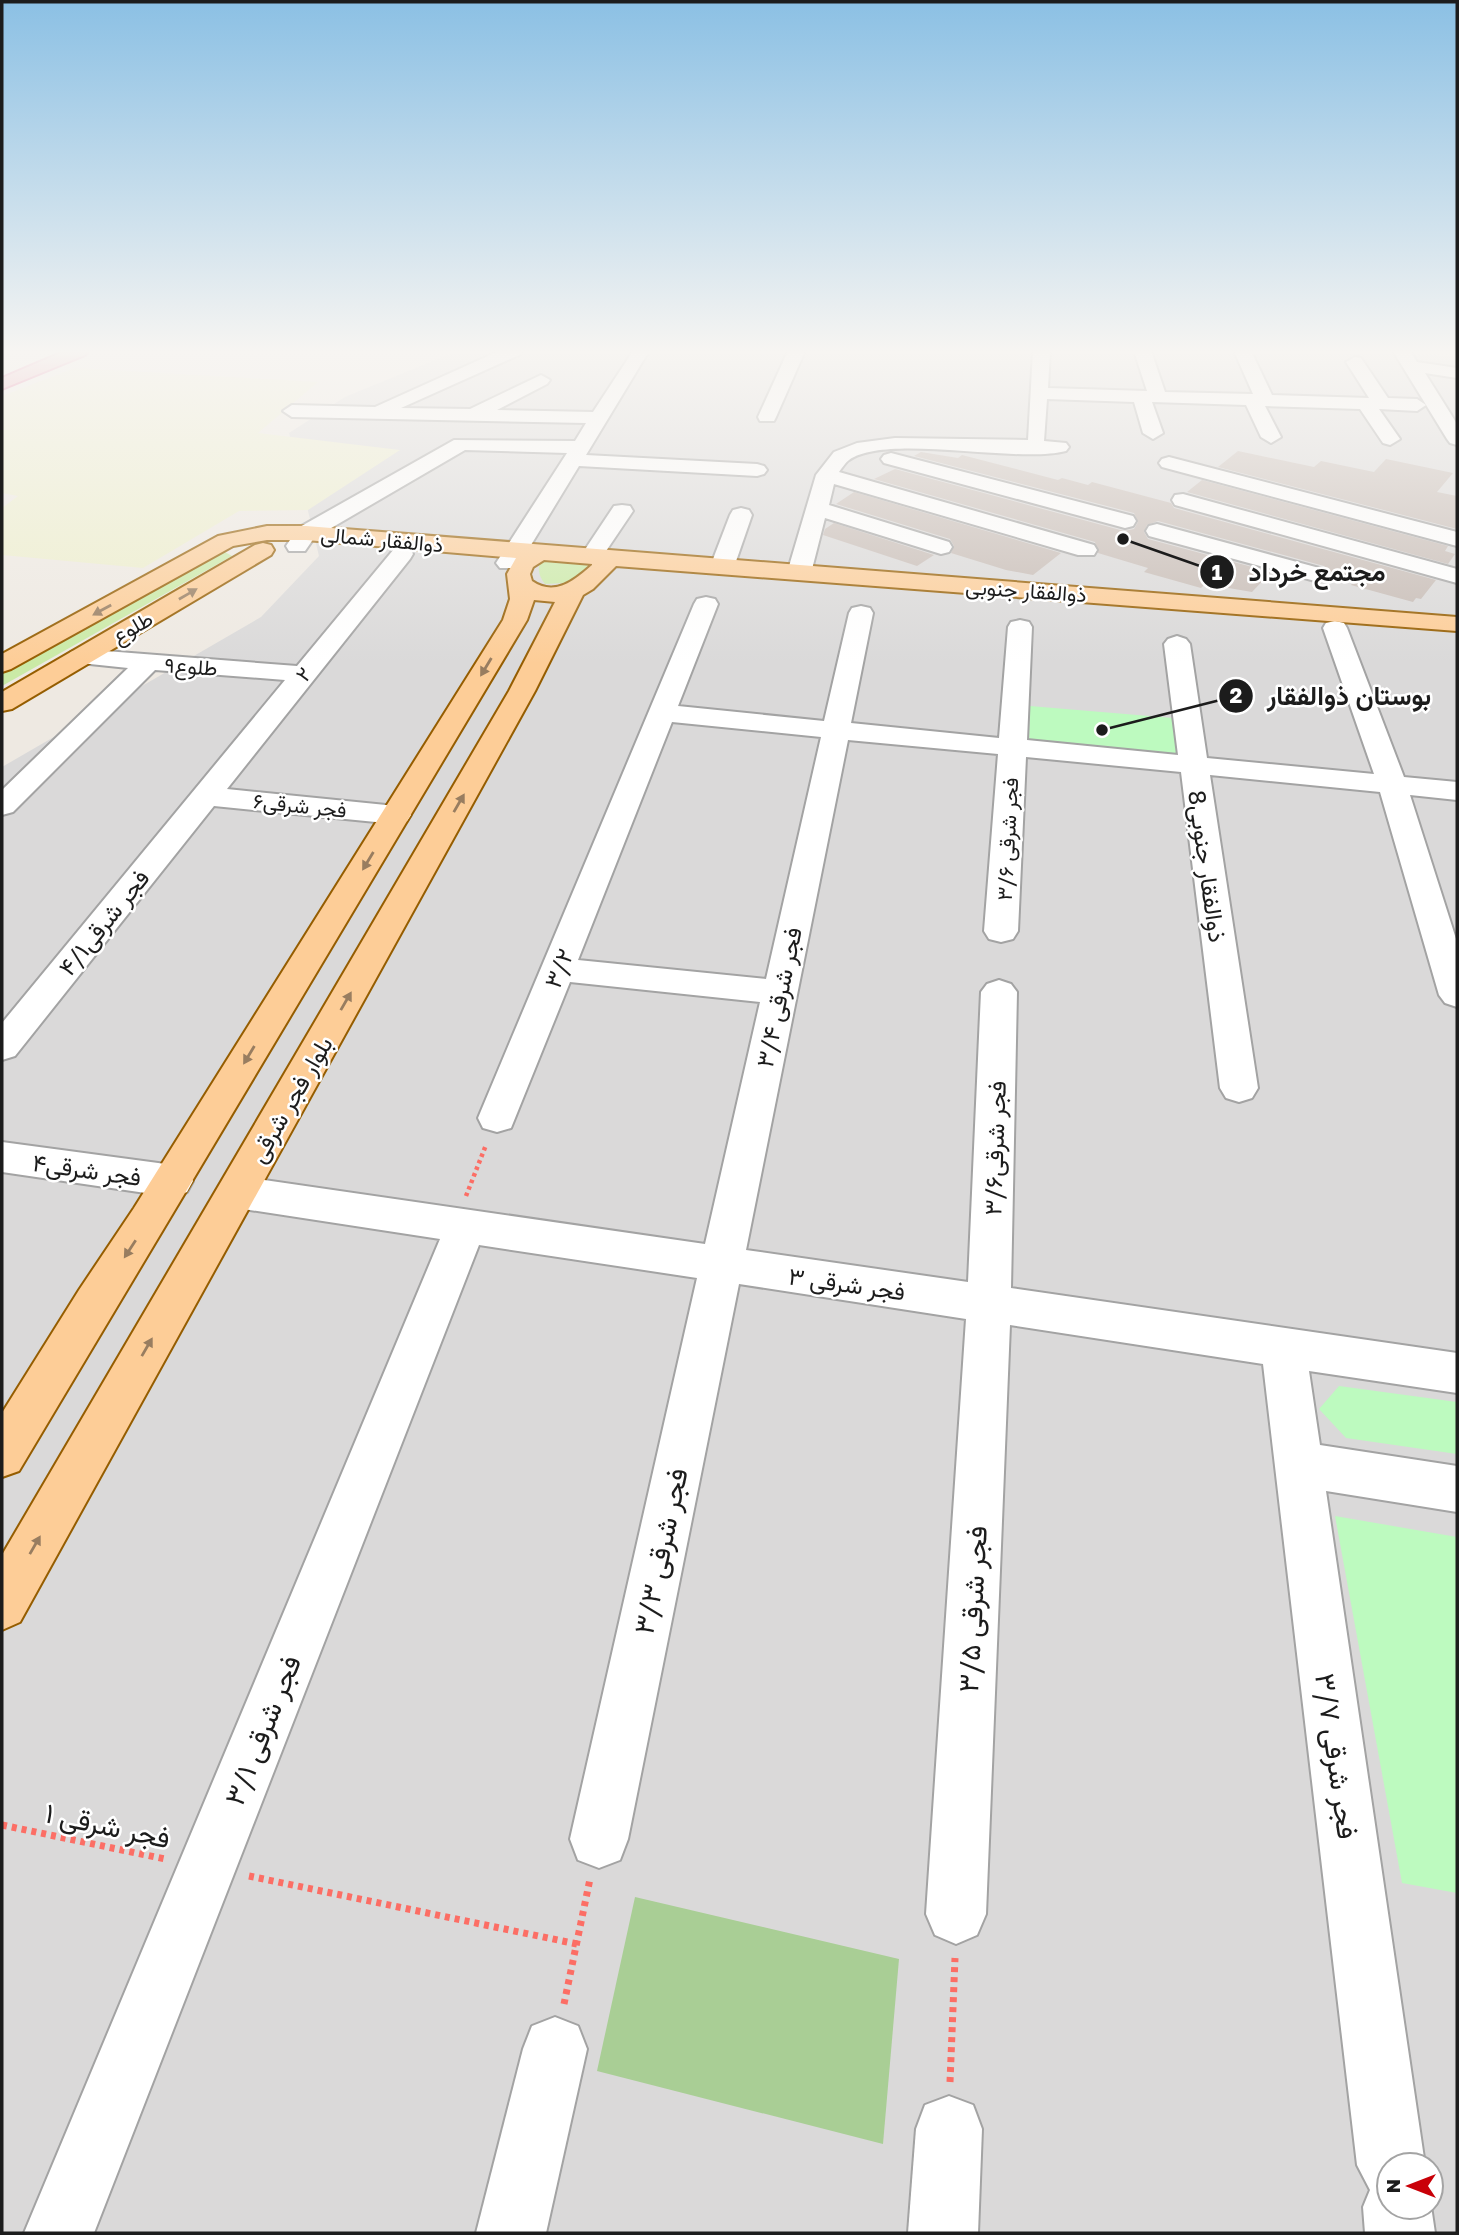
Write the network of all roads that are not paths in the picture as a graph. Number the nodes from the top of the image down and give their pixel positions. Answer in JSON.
{"nodes":[{"id":1,"x":442,"y":455,"type":"edge"},
{"id":2,"x":576,"y":455,"type":"edge"},
{"id":3,"x":593,"y":455,"type":"edge"},
{"id":4,"x":658,"y":455,"type":"edge"},
{"id":5,"x":762,"y":455,"type":"edge"},
{"id":6,"x":843,"y":455,"type":"edge"},
{"id":7,"x":880,"y":455,"type":"edge"},
{"id":8,"x":1169,"y":463,"type":"dead end"},
{"id":9,"x":654,"y":464,"type":"junction"},
{"id":10,"x":757,"y":470,"type":"junction"},
{"id":11,"x":826,"y":475,"type":"junction"},
{"id":12,"x":644,"y":486,"type":"dead end"},
{"id":13,"x":749,"y":492,"type":"dead end"},
{"id":14,"x":1183,"y":500,"type":"dead end"},
{"id":15,"x":817,"y":508,"type":"junction"},
{"id":16,"x":622,"y":512,"type":"dead end"},
{"id":17,"x":741,"y":516,"type":"dead end"},
{"id":18,"x":1125,"y":521,"type":"dead end"},
{"id":19,"x":1157,"y":531,"type":"dead end"},
{"id":20,"x":302,"y":539,"type":"junction"},
{"id":21,"x":1319,"y":539,"type":"junction"},
{"id":22,"x":1457,"y":539,"type":"edge"},
{"id":23,"x":226,"y":541,"type":"junction"},
{"id":24,"x":941,"y":547,"type":"dead end"},
{"id":25,"x":263,"y":550,"type":"junction"},
{"id":26,"x":1086,"y":550,"type":"dead end"},
{"id":27,"x":402,"y":554,"type":"junction"},
{"id":28,"x":521,"y":563,"type":"junction"},
{"id":29,"x":1290,"y":567,"type":"junction"},
{"id":30,"x":590,"y":569,"type":"junction"},
{"id":31,"x":727,"y":573,"type":"junction"},
{"id":32,"x":799,"y":573,"type":"junction"},
{"id":33,"x":1315,"y":574,"type":"dead end"},
{"id":34,"x":1457,"y":576,"type":"edge"},
{"id":35,"x":706,"y":604,"type":"dead end"},
{"id":36,"x":1123,"y":604,"type":"junction"},
{"id":37,"x":861,"y":613,"type":"dead end"},
{"id":38,"x":1457,"y":624,"type":"edge"},
{"id":39,"x":511,"y":626,"type":"junction"},
{"id":40,"x":1020,"y":627,"type":"dead end"},
{"id":41,"x":1335,"y":628,"type":"junction"},
{"id":42,"x":550,"y":634,"type":"junction"},
{"id":43,"x":1457,"y":638,"type":"edge"},
{"id":44,"x":1177,"y":644,"type":"dead end"},
{"id":45,"x":80,"y":657,"type":"junction"},
{"id":46,"x":148,"y":663,"type":"junction"},
{"id":47,"x":2,"y":664,"type":"edge"},
{"id":48,"x":303,"y":674,"type":"junction"},
{"id":49,"x":2,"y":703,"type":"edge"},
{"id":50,"x":661,"y":713,"type":"junction"},
{"id":51,"x":835,"y":730,"type":"junction"},
{"id":52,"x":1012,"y":747,"type":"junction"},
{"id":53,"x":1194,"y":765,"type":"junction"},
{"id":54,"x":1392,"y":785,"type":"junction"},
{"id":55,"x":1457,"y":791,"type":"edge"},
{"id":56,"x":205,"y":796,"type":"junction"},
{"id":57,"x":2,"y":806,"type":"edge"},
{"id":58,"x":396,"y":815,"type":"junction"},
{"id":59,"x":1001,"y":931,"type":"dead end"},
{"id":60,"x":557,"y":970,"type":"junction"},
{"id":61,"x":779,"y":992,"type":"junction"},
{"id":62,"x":999,"y":992,"type":"dead end"},
{"id":63,"x":1457,"y":995,"type":"edge"},
{"id":64,"x":2,"y":1047,"type":"edge"},
{"id":65,"x":1239,"y":1088,"type":"dead end"},
{"id":66,"x":497,"y":1118,"type":"road end"},
{"id":67,"x":2,"y":1157,"type":"edge"},
{"id":68,"x":173,"y":1181,"type":"junction"},
{"id":69,"x":237,"y":1192,"type":"junction"},
{"id":70,"x":460,"y":1225,"type":"junction"},
{"id":71,"x":721,"y":1264,"type":"junction"},
{"id":72,"x":989,"y":1304,"type":"junction"},
{"id":73,"x":1283,"y":1347,"type":"junction"},
{"id":74,"x":1457,"y":1373,"type":"edge"},
{"id":75,"x":2,"y":1455,"type":"edge"},
{"id":76,"x":1299,"y":1464,"type":"junction"},
{"id":77,"x":1457,"y":1489,"type":"edge"},
{"id":78,"x":2,"y":1604,"type":"edge"},
{"id":79,"x":599,"y":1839,"type":"road end"},
{"id":80,"x":956,"y":1914,"type":"road end"},
{"id":81,"x":555,"y":2049,"type":"road end"},
{"id":82,"x":949,"y":2129,"type":"road end"},
{"id":83,"x":1389,"y":2151,"type":"edge"},
{"id":84,"x":59,"y":2233,"type":"edge"},
{"id":85,"x":512,"y":2233,"type":"edge"},
{"id":86,"x":943,"y":2233,"type":"edge"}],
"edges":[{"from":1,"to":20,"type":"street"},
{"from":2,"to":28,"type":"street"},
{"from":3,"to":9,"type":"street"},
{"from":4,"to":9,"type":"street"},
{"from":5,"to":10,"type":"street"},
{"from":6,"to":11,"type":"street"},
{"from":7,"to":18,"type":"street"},
{"from":8,"to":22,"type":"street"},
{"from":9,"to":10,"type":"street"},
{"from":9,"to":12,"type":"street"},
{"from":10,"to":13,"type":"street"},
{"from":11,"to":15,"type":"street"},
{"from":11,"to":26,"type":"street"},
{"from":14,"to":21,"type":"street"},
{"from":15,"to":24,"type":"street"},
{"from":15,"to":32,"type":"street"},
{"from":16,"to":30,"type":"street"},
{"from":17,"to":31,"type":"street"},
{"from":19,"to":29,"type":"street"},
{"from":20,"to":23,"type":"main road","name":"ذوالفقار شمالی"},
{"from":20,"to":25,"type":"main road","name":"ذوالفقار شمالی"},
{"from":20,"to":27,"type":"main road","name":"ذوالفقار شمالی"},
{"from":20,"to":28,"type":"main road","name":"ذوالفقار شمالی"},
{"from":21,"to":29,"type":"street"},
{"from":21,"to":34,"type":"street"},
{"from":23,"to":25,"type":"main road"},
{"from":23,"to":47,"type":"main road","name":"طلوع","one_way":true},
{"from":45,"to":25,"type":"main road","name":"طلوع","one_way":true},
{"from":27,"to":28,"type":"main road","name":"ذوالفقار شمالی"},
{"from":27,"to":48,"type":"street","name":"۲"},
{"from":28,"to":30,"type":"main road"},
{"from":28,"to":30,"type":"main road"},
{"from":28,"to":39,"type":"main road"},
{"from":29,"to":33,"type":"street"},
{"from":30,"to":31,"type":"main road","name":"ذوالفقار جنوبی"},
{"from":30,"to":42,"type":"main road","name":"بلوار فجر شرقی"},
{"from":31,"to":32,"type":"main road","name":"ذوالفقار جنوبی"},
{"from":31,"to":36,"type":"main road","name":"ذوالفقار جنوبی"},
{"from":32,"to":36,"type":"main road","name":"ذوالفقار جنوبی"},
{"from":35,"to":50,"type":"street","name":"۳/۲"},
{"from":36,"to":38,"type":"main road","name":"ذوالفقار جنوبی"},
{"from":36,"to":41,"type":"main road","name":"ذوالفقار جنوبی"},
{"from":37,"to":51,"type":"street","name":"۳/۴ فجر شرقی"},
{"from":39,"to":42,"type":"main road"},
{"from":39,"to":58,"type":"main road","one_way":true},
{"from":40,"to":52,"type":"street","name":"۳/۶ فجر شرقی"},
{"from":41,"to":43,"type":"main road","name":"ذوالفقار جنوبی"},
{"from":41,"to":54,"type":"street"},
{"from":69,"to":42,"type":"main road","name":"بلوار فجر شرقی","one_way":true},
{"from":44,"to":53,"type":"street","name":"8ذوالفقار جنوبی"},
{"from":45,"to":46,"type":"street","name":"طلوع۹"},
{"from":45,"to":49,"type":"main road","name":"طلوع"},
{"from":46,"to":48,"type":"street","name":"طلوع۹"},
{"from":46,"to":57,"type":"street"},
{"from":48,"to":56,"type":"street","name":"۲"},
{"from":50,"to":51,"type":"street"},
{"from":50,"to":60,"type":"street","name":"۳/۲"},
{"from":51,"to":52,"type":"street"},
{"from":51,"to":61,"type":"street","name":"۳/۴ فجر شرقی"},
{"from":52,"to":53,"type":"street"},
{"from":52,"to":59,"type":"street","name":"۳/۶ فجر شرقی"},
{"from":53,"to":54,"type":"street"},
{"from":53,"to":65,"type":"street","name":"8ذوالفقار جنوبی"},
{"from":54,"to":55,"type":"street"},
{"from":54,"to":63,"type":"street"},
{"from":56,"to":58,"type":"street","name":"فجر شرقی۶"},
{"from":56,"to":64,"type":"street","name":"فجر شرقی۴/۱"},
{"from":58,"to":68,"type":"main road","one_way":true},
{"from":60,"to":61,"type":"street"},
{"from":60,"to":66,"type":"street","name":"۳/۲"},
{"from":61,"to":71,"type":"street","name":"۳/۴ فجر شرقی"},
{"from":62,"to":72,"type":"street","name":"فجر شرقی۳/۶"},
{"from":67,"to":68,"type":"street","name":"فجر شرقی۴"},
{"from":68,"to":75,"type":"main road","one_way":true},
{"from":69,"to":70,"type":"street","name":"۳ فجر شرقی"},
{"from":78,"to":69,"type":"main road","name":"بلوار فجر شرقی","one_way":true},
{"from":70,"to":71,"type":"street","name":"۳ فجر شرقی"},
{"from":70,"to":84,"type":"street","name":"۳/۱ فجر شرقی"},
{"from":71,"to":72,"type":"street","name":"۳ فجر شرقی"},
{"from":71,"to":79,"type":"street","name":"۳/۳ فجر شرقی"},
{"from":72,"to":73,"type":"street","name":"۳ فجر شرقی"},
{"from":72,"to":80,"type":"street","name":"۳/۵ فجر شرقی"},
{"from":73,"to":74,"type":"street","name":"۳ فجر شرقی"},
{"from":73,"to":76,"type":"street","name":"۳/۷ فجر شرقی"},
{"from":76,"to":77,"type":"street"},
{"from":76,"to":83,"type":"street","name":"۳/۷ فجر شرقی"},
{"from":81,"to":85,"type":"street"},
{"from":82,"to":86,"type":"street"}]}
